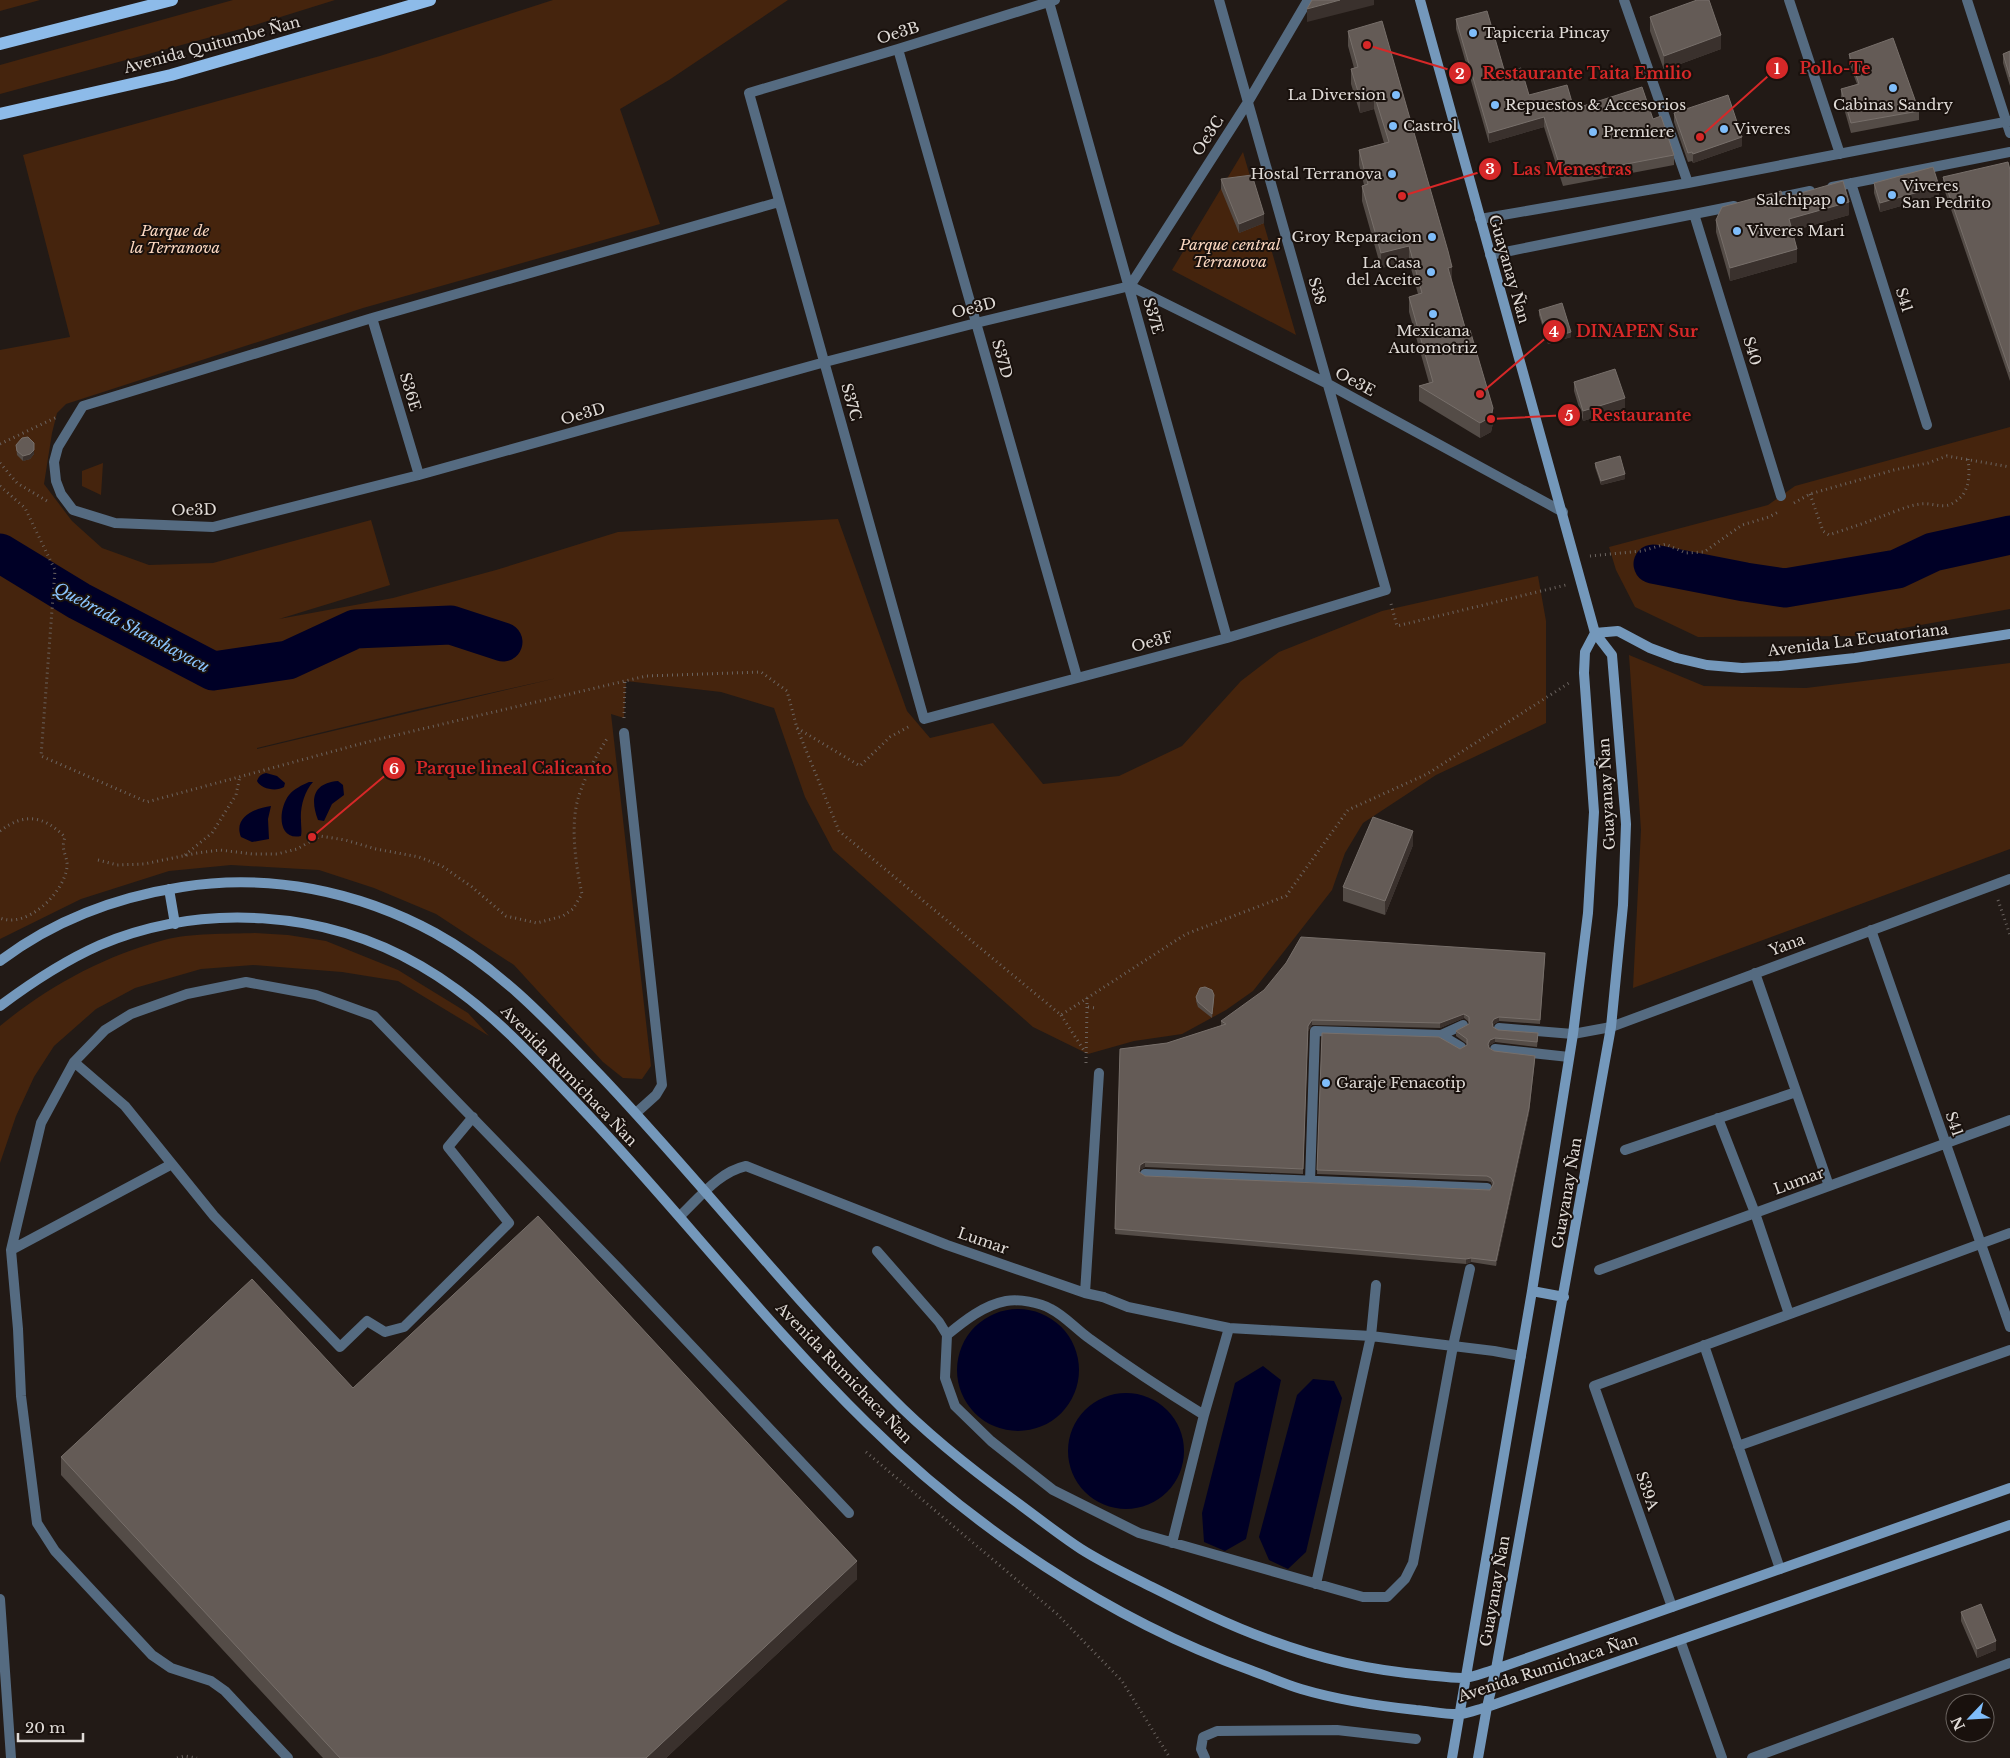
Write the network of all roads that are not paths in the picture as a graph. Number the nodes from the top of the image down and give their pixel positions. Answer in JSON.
{"nodes":[{"id":1,"x":172,"y":0,"type":"edge"},
{"id":2,"x":430,"y":0,"type":"edge"},
{"id":3,"x":1219,"y":0,"type":"edge"},
{"id":4,"x":1308,"y":0,"type":"edge"},
{"id":5,"x":1420,"y":0,"type":"edge"},
{"id":6,"x":1624,"y":0,"type":"edge"},
{"id":7,"x":1789,"y":0,"type":"edge"},
{"id":8,"x":1967,"y":0,"type":"edge"},
{"id":9,"x":1052,"y":1,"type":"edge"},
{"id":10,"x":0,"y":44,"type":"edge"},
{"id":11,"x":898,"y":49,"type":"junction"},
{"id":12,"x":748,"y":93,"type":"joint"},
{"id":13,"x":1248,"y":102,"type":"junction"},
{"id":14,"x":0,"y":114,"type":"edge"},
{"id":15,"x":2008,"y":121,"type":"edge"},
{"id":16,"x":2010,"y":133,"type":"edge"},
{"id":17,"x":2010,"y":152,"type":"edge"},
{"id":18,"x":1840,"y":154,"type":"junction"},
{"id":19,"x":1688,"y":183,"type":"junction"},
{"id":20,"x":1851,"y":183,"type":"junction"},
{"id":21,"x":1762,"y":201,"type":"edge"},
{"id":22,"x":779,"y":202,"type":"junction"},
{"id":23,"x":1743,"y":205,"type":"edge"},
{"id":24,"x":1694,"y":214,"type":"junction"},
{"id":25,"x":1480,"y":219,"type":"junction"},
{"id":26,"x":1490,"y":255,"type":"junction"},
{"id":27,"x":1130,"y":286,"type":"junction"},
{"id":28,"x":372,"y":318,"type":"junction"},
{"id":29,"x":976,"y":323,"type":"junction"},
{"id":30,"x":825,"y":362,"type":"junction"},
{"id":31,"x":1328,"y":384,"type":"junction"},
{"id":32,"x":1928,"y":425,"type":"dead end"},
{"id":33,"x":419,"y":475,"type":"junction"},
{"id":34,"x":1780,"y":496,"type":"dead end"},
{"id":35,"x":1563,"y":512,"type":"junction"},
{"id":36,"x":1386,"y":590,"type":"joint"},
{"id":37,"x":1595,"y":633,"type":"junction"},
{"id":38,"x":2010,"y":634,"type":"edge"},
{"id":39,"x":1227,"y":638,"type":"junction"},
{"id":40,"x":1077,"y":678,"type":"junction"},
{"id":41,"x":924,"y":719,"type":"joint"},
{"id":42,"x":624,"y":733,"type":"road end"},
{"id":43,"x":2010,"y":879,"type":"edge"},
{"id":44,"x":169,"y":889,"type":"junction"},
{"id":45,"x":175,"y":924,"type":"junction"},
{"id":46,"x":1871,"y":930,"type":"junction"},
{"id":47,"x":0,"y":961,"type":"edge"},
{"id":48,"x":1755,"y":973,"type":"junction"},
{"id":49,"x":0,"y":1006,"type":"edge"},
{"id":50,"x":1463,"y":1025,"type":"edge"},
{"id":51,"x":1611,"y":1027,"type":"junction"},
{"id":52,"x":1499,"y":1028,"type":"edge"},
{"id":53,"x":1572,"y":1034,"type":"junction"},
{"id":54,"x":1441,"y":1035,"type":"junction"},
{"id":55,"x":1461,"y":1046,"type":"edge"},
{"id":56,"x":1495,"y":1049,"type":"edge"},
{"id":57,"x":1569,"y":1057,"type":"junction"},
{"id":58,"x":74,"y":1062,"type":"junction"},
{"id":59,"x":1099,"y":1073,"type":"road end"},
{"id":60,"x":1796,"y":1092,"type":"junction"},
{"id":61,"x":636,"y":1113,"type":"junction"},
{"id":62,"x":473,"y":1118,"type":"junction"},
{"id":63,"x":1718,"y":1118,"type":"junction"},
{"id":64,"x":2010,"y":1120,"type":"edge"},
{"id":65,"x":1945,"y":1144,"type":"junction"},
{"id":66,"x":1625,"y":1150,"type":"dead end"},
{"id":67,"x":172,"y":1164,"type":"junction"},
{"id":68,"x":1145,"y":1174,"type":"edge"},
{"id":69,"x":1310,"y":1181,"type":"junction"},
{"id":70,"x":1829,"y":1186,"type":"junction"},
{"id":71,"x":1488,"y":1188,"type":"edge"},
{"id":72,"x":706,"y":1192,"type":"junction"},
{"id":73,"x":1755,"y":1213,"type":"junction"},
{"id":74,"x":680,"y":1216,"type":"junction"},
{"id":75,"x":2010,"y":1233,"type":"edge"},
{"id":76,"x":1980,"y":1243,"type":"junction"},
{"id":77,"x":11,"y":1250,"type":"junction"},
{"id":78,"x":878,"y":1251,"type":"dead end"},
{"id":79,"x":1470,"y":1269,"type":"dead end"},
{"id":80,"x":1599,"y":1270,"type":"dead end"},
{"id":81,"x":1376,"y":1285,"type":"dead end"},
{"id":82,"x":1532,"y":1291,"type":"junction"},
{"id":83,"x":1085,"y":1293,"type":"junction"},
{"id":84,"x":1564,"y":1297,"type":"junction"},
{"id":85,"x":1789,"y":1314,"type":"junction"},
{"id":86,"x":2010,"y":1327,"type":"edge"},
{"id":87,"x":1229,"y":1328,"type":"junction"},
{"id":88,"x":947,"y":1335,"type":"junction"},
{"id":89,"x":1371,"y":1336,"type":"junction"},
{"id":90,"x":1704,"y":1345,"type":"junction"},
{"id":91,"x":1453,"y":1346,"type":"junction"},
{"id":92,"x":2010,"y":1350,"type":"edge"},
{"id":93,"x":1520,"y":1356,"type":"junction"},
{"id":94,"x":1204,"y":1415,"type":"junction"},
{"id":95,"x":1738,"y":1446,"type":"junction"},
{"id":96,"x":2010,"y":1488,"type":"edge"},
{"id":97,"x":849,"y":1513,"type":"dead end"},
{"id":98,"x":2010,"y":1525,"type":"edge"},
{"id":99,"x":1172,"y":1543,"type":"junction"},
{"id":100,"x":1780,"y":1569,"type":"junction"},
{"id":101,"x":1316,"y":1584,"type":"junction"},
{"id":102,"x":0,"y":1599,"type":"edge"},
{"id":103,"x":1672,"y":1607,"type":"junction"},
{"id":104,"x":1680,"y":1640,"type":"junction"},
{"id":105,"x":2010,"y":1663,"type":"edge"},
{"id":106,"x":1496,"y":1669,"type":"junction"},
{"id":107,"x":1466,"y":1678,"type":"junction"},
{"id":108,"x":1487,"y":1707,"type":"junction"},
{"id":109,"x":1460,"y":1714,"type":"junction"},
{"id":110,"x":1416,"y":1739,"type":"dead end"},
{"id":111,"x":10,"y":1758,"type":"edge"},
{"id":112,"x":288,"y":1758,"type":"edge"},
{"id":113,"x":1204,"y":1758,"type":"edge"},
{"id":114,"x":1452,"y":1758,"type":"edge"},
{"id":115,"x":1478,"y":1758,"type":"edge"},
{"id":116,"x":1722,"y":1758,"type":"edge"},
{"id":117,"x":1752,"y":1758,"type":"edge"}],
"edges":[{"from":1,"to":10,"type":"main road"},
{"from":2,"to":14,"type":"main road","name":"Avenida Quitumbe Ñan"},
{"from":3,"to":13,"type":"street","name":"S38"},
{"from":4,"to":13,"type":"street","name":"Oe3C"},
{"from":5,"to":25,"type":"main road","name":"Guayanay Ñan"},
{"from":6,"to":19,"type":"street"},
{"from":7,"to":18,"type":"street"},
{"from":8,"to":15,"type":"street"},
{"from":9,"to":11,"type":"street","name":"Oe3B"},
{"from":9,"to":27,"type":"street","name":"S37E"},
{"from":11,"to":12,"type":"street","name":"Oe3B"},
{"from":11,"to":29,"type":"street","name":"S37D"},
{"from":12,"to":22,"type":"street","name":"S37C"},
{"from":13,"to":27,"type":"street","name":"Oe3C"},
{"from":13,"to":31,"type":"street","name":"S38"},
{"from":15,"to":16,"type":"street"},
{"from":15,"to":18,"type":"street"},
{"from":17,"to":20,"type":"street"},
{"from":18,"to":19,"type":"street"},
{"from":19,"to":25,"type":"street"},
{"from":20,"to":21,"type":"street"},
{"from":20,"to":32,"type":"street","name":"S41"},
{"from":22,"to":28,"type":"street"},
{"from":22,"to":30,"type":"street","name":"S37C"},
{"from":23,"to":24,"type":"street"},
{"from":24,"to":26,"type":"street"},
{"from":24,"to":34,"type":"street","name":"S40"},
{"from":25,"to":26,"type":"main road","name":"Guayanay Ñan"},
{"from":26,"to":35,"type":"main road","name":"Guayanay Ñan"},
{"from":27,"to":29,"type":"street","name":"Oe3D"},
{"from":27,"to":31,"type":"street","name":"Oe3E"},
{"from":27,"to":39,"type":"street","name":"S37E"},
{"from":28,"to":33,"type":"street","name":"S36E"},
{"from":28,"to":33,"type":"street","name":"Oe3D"},
{"from":29,"to":30,"type":"street","name":"Oe3D"},
{"from":29,"to":40,"type":"street","name":"S37D"},
{"from":30,"to":33,"type":"street","name":"Oe3D"},
{"from":30,"to":41,"type":"street","name":"S37C"},
{"from":31,"to":35,"type":"street","name":"Oe3E"},
{"from":31,"to":36,"type":"street","name":"S38"},
{"from":35,"to":37,"type":"main road","name":"Guayanay Ñan"},
{"from":36,"to":39,"type":"street","name":"Oe3F"},
{"from":37,"to":38,"type":"main road","name":"Avenida La Ecuatoriana"},
{"from":37,"to":51,"type":"main road","name":"Guayanay Ñan"},
{"from":37,"to":53,"type":"main road","name":"Guayanay Ñan"},
{"from":39,"to":40,"type":"street","name":"Oe3F"},
{"from":40,"to":41,"type":"street","name":"Oe3F"},
{"from":42,"to":61,"type":"street"},
{"from":43,"to":46,"type":"street","name":"Yana"},
{"from":44,"to":45,"type":"main road"},
{"from":44,"to":47,"type":"main road","name":"Avenida Rumichaca Ñan"},
{"from":44,"to":61,"type":"main road","name":"Avenida Rumichaca Ñan"},
{"from":45,"to":49,"type":"main road","name":"Avenida Rumichaca Ñan"},
{"from":45,"to":74,"type":"main road","name":"Avenida Rumichaca Ñan"},
{"from":46,"to":48,"type":"street","name":"Yana"},
{"from":46,"to":65,"type":"street","name":"S41"},
{"from":48,"to":51,"type":"street","name":"Yana"},
{"from":48,"to":60,"type":"street"},
{"from":50,"to":54,"type":"street"},
{"from":51,"to":53,"type":"street","name":"Yana"},
{"from":51,"to":84,"type":"main road","name":"Guayanay Ñan"},
{"from":52,"to":53,"type":"street","name":"Yana"},
{"from":53,"to":57,"type":"main road","name":"Guayanay Ñan"},
{"from":54,"to":55,"type":"street"},
{"from":54,"to":69,"type":"street"},
{"from":56,"to":57,"type":"street"},
{"from":57,"to":82,"type":"main road","name":"Guayanay Ñan"},
{"from":58,"to":62,"type":"street"},
{"from":58,"to":67,"type":"street"},
{"from":58,"to":77,"type":"street"},
{"from":59,"to":83,"type":"street"},
{"from":60,"to":63,"type":"street"},
{"from":60,"to":70,"type":"street"},
{"from":61,"to":72,"type":"main road","name":"Avenida Rumichaca Ñan"},
{"from":62,"to":67,"type":"street"},
{"from":62,"to":97,"type":"street"},
{"from":63,"to":66,"type":"street"},
{"from":63,"to":73,"type":"street"},
{"from":64,"to":65,"type":"street","name":"Lumar"},
{"from":65,"to":70,"type":"street","name":"Lumar"},
{"from":65,"to":76,"type":"street","name":"S41"},
{"from":67,"to":77,"type":"street"},
{"from":68,"to":69,"type":"street"},
{"from":69,"to":71,"type":"street"},
{"from":70,"to":73,"type":"street","name":"Lumar"},
{"from":72,"to":74,"type":"street","name":"Lumar"},
{"from":72,"to":83,"type":"street","name":"Lumar"},
{"from":72,"to":107,"type":"main road","name":"Avenida Rumichaca Ñan"},
{"from":73,"to":80,"type":"street","name":"Lumar"},
{"from":73,"to":85,"type":"street"},
{"from":74,"to":109,"type":"main road","name":"Avenida Rumichaca Ñan"},
{"from":75,"to":76,"type":"street"},
{"from":76,"to":85,"type":"street"},
{"from":76,"to":86,"type":"street","name":"S41"},
{"from":77,"to":112,"type":"street"},
{"from":78,"to":88,"type":"street"},
{"from":79,"to":91,"type":"street"},
{"from":81,"to":89,"type":"street"},
{"from":82,"to":84,"type":"main road"},
{"from":82,"to":93,"type":"main road","name":"Guayanay Ñan"},
{"from":83,"to":87,"type":"street","name":"Lumar"},
{"from":84,"to":106,"type":"main road","name":"Guayanay Ñan"},
{"from":85,"to":90,"type":"street"},
{"from":87,"to":89,"type":"street","name":"Lumar"},
{"from":87,"to":94,"type":"street"},
{"from":88,"to":94,"type":"street"},
{"from":88,"to":99,"type":"street"},
{"from":89,"to":91,"type":"street","name":"Lumar"},
{"from":89,"to":101,"type":"street"},
{"from":90,"to":95,"type":"street"},
{"from":90,"to":103,"type":"street","name":"S39A"},
{"from":91,"to":93,"type":"street","name":"Lumar"},
{"from":91,"to":101,"type":"street"},
{"from":92,"to":95,"type":"street"},
{"from":93,"to":107,"type":"main road","name":"Guayanay Ñan"},
{"from":94,"to":99,"type":"street"},
{"from":95,"to":100,"type":"street"},
{"from":96,"to":100,"type":"main road","name":"Avenida Rumichaca Ñan"},
{"from":98,"to":104,"type":"main road","name":"Avenida Rumichaca Ñan"},
{"from":99,"to":101,"type":"street"},
{"from":100,"to":103,"type":"main road","name":"Avenida Rumichaca Ñan"},
{"from":102,"to":111,"type":"street"},
{"from":103,"to":106,"type":"main road","name":"Avenida Rumichaca Ñan"},
{"from":104,"to":108,"type":"main road","name":"Avenida Rumichaca Ñan"},
{"from":104,"to":116,"type":"street"},
{"from":105,"to":117,"type":"street"},
{"from":106,"to":107,"type":"main road","name":"Avenida Rumichaca Ñan"},
{"from":106,"to":108,"type":"main road","name":"Guayanay Ñan"},
{"from":107,"to":109,"type":"main road","name":"Guayanay Ñan"},
{"from":108,"to":109,"type":"main road","name":"Avenida Rumichaca Ñan"},
{"from":108,"to":115,"type":"main road","name":"Guayanay Ñan"},
{"from":109,"to":114,"type":"main road","name":"Guayanay Ñan"},
{"from":110,"to":113,"type":"street"}]}
